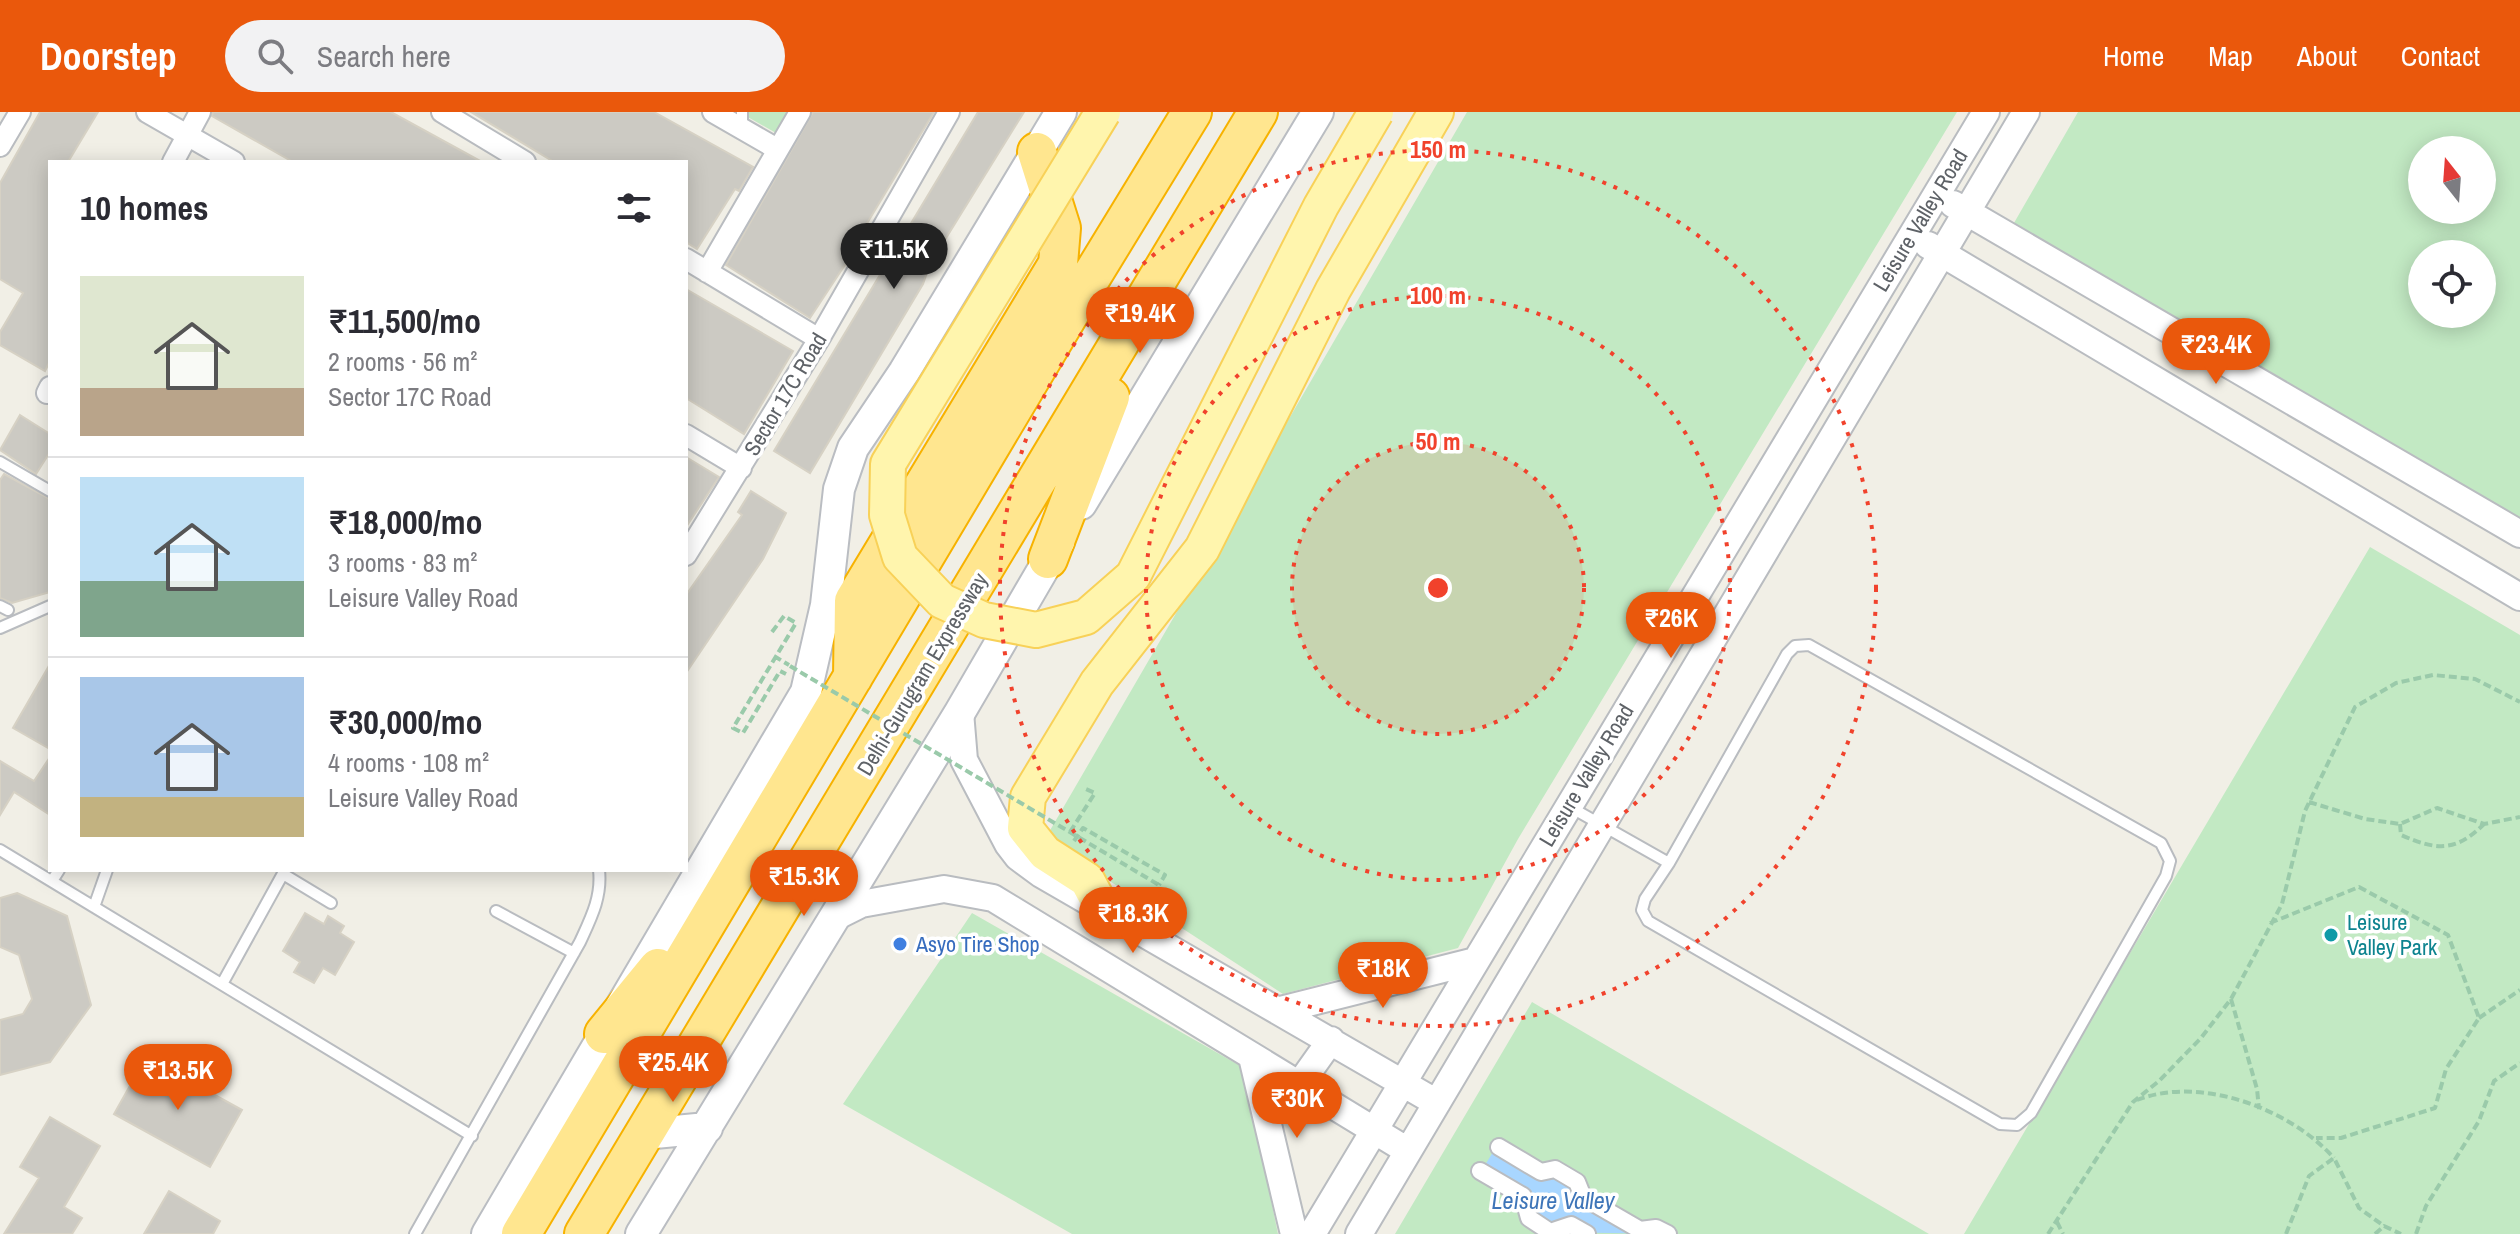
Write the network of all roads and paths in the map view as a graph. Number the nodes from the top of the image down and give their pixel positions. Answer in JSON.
{"nodes":[{"id":1,"x":20,"y":112,"type":"edge"},
{"id":2,"x":147,"y":112,"type":"edge"},
{"id":3,"x":200,"y":112,"type":"edge"},
{"id":4,"x":442,"y":112,"type":"edge"},
{"id":5,"x":713,"y":112,"type":"edge"},
{"id":6,"x":800,"y":112,"type":"edge"},
{"id":7,"x":949,"y":112,"type":"edge"},
{"id":8,"x":1061,"y":112,"type":"edge"},
{"id":9,"x":1103,"y":112,"type":"edge"},
{"id":10,"x":1192,"y":112,"type":"edge"},
{"id":11,"x":1318,"y":112,"type":"edge"},
{"id":12,"x":1376,"y":112,"type":"edge"},
{"id":13,"x":1436,"y":112,"type":"edge"},
{"id":14,"x":1986,"y":112,"type":"edge"},
{"id":15,"x":2026,"y":112,"type":"edge"},
{"id":16,"x":742,"y":120,"type":"edge"},
{"id":17,"x":1253,"y":121,"type":"edge"},
{"id":18,"x":189,"y":133,"type":"junction"},
{"id":19,"x":0,"y":146,"type":"edge"},
{"id":20,"x":777,"y":149,"type":"junction"},
{"id":21,"x":1037,"y":152,"type":"junction"},
{"id":22,"x":174,"y":160,"type":"edge"},
{"id":23,"x":231,"y":160,"type":"edge"},
{"id":24,"x":522,"y":160,"type":"edge"},
{"id":25,"x":1935,"y":196,"type":"junction"},
{"id":26,"x":1966,"y":211,"type":"junction"},
{"id":27,"x":1912,"y":234,"type":"junction"},
{"id":28,"x":1941,"y":253,"type":"junction"},
{"id":29,"x":688,"y":260,"type":"edge"},
{"id":30,"x":707,"y":272,"type":"junction"},
{"id":31,"x":1145,"y":305,"type":"junction"},
{"id":32,"x":819,"y":339,"type":"junction"},
{"id":33,"x":688,"y":436,"type":"edge"},
{"id":34,"x":0,"y":462,"type":"edge"},
{"id":35,"x":741,"y":468,"type":"junction"},
{"id":36,"x":48,"y":490,"type":"edge"},
{"id":37,"x":2520,"y":534,"type":"edge"},
{"id":38,"x":688,"y":552,"type":"edge"},
{"id":39,"x":1048,"y":559,"type":"junction"},
{"id":40,"x":2520,"y":597,"type":"edge"},
{"id":41,"x":48,"y":607,"type":"edge"},
{"id":42,"x":0,"y":628,"type":"edge"},
{"id":43,"x":772,"y":632,"type":"dead end"},
{"id":44,"x":774,"y":656,"type":"junction"},
{"id":45,"x":786,"y":674,"type":"dead end"},
{"id":46,"x":853,"y":677,"type":"junction"},
{"id":47,"x":2520,"y":702,"type":"edge"},
{"id":48,"x":960,"y":712,"type":"junction"},
{"id":49,"x":1086,"y":789,"type":"dead end"},
{"id":50,"x":2309,"y":802,"type":"junction"},
{"id":51,"x":1568,"y":806,"type":"junction"},
{"id":52,"x":2520,"y":817,"type":"edge"},
{"id":53,"x":1603,"y":824,"type":"junction"},
{"id":54,"x":2400,"y":824,"type":"junction"},
{"id":55,"x":2484,"y":824,"type":"junction"},
{"id":56,"x":1070,"y":832,"type":"junction"},
{"id":57,"x":1073,"y":843,"type":"dead end"},
{"id":58,"x":0,"y":850,"type":"edge"},
{"id":59,"x":1669,"y":863,"type":"junction"},
{"id":60,"x":740,"y":867,"type":"junction"},
{"id":61,"x":58,"y":872,"type":"edge"},
{"id":62,"x":106,"y":872,"type":"edge"},
{"id":63,"x":284,"y":872,"type":"edge"},
{"id":64,"x":599,"y":872,"type":"edge"},
{"id":65,"x":52,"y":881,"type":"junction"},
{"id":66,"x":331,"y":903,"type":"dead end"},
{"id":67,"x":94,"y":907,"type":"junction"},
{"id":68,"x":1103,"y":910,"type":"junction"},
{"id":69,"x":496,"y":911,"type":"dead end"},
{"id":70,"x":835,"y":917,"type":"junction"},
{"id":71,"x":2270,"y":923,"type":"junction"},
{"id":72,"x":574,"y":953,"type":"junction"},
{"id":73,"x":1475,"y":961,"type":"junction"},
{"id":74,"x":222,"y":984,"type":"junction"},
{"id":75,"x":2520,"y":990,"type":"edge"},
{"id":76,"x":2231,"y":999,"type":"junction"},
{"id":77,"x":1280,"y":1010,"type":"junction"},
{"id":78,"x":2479,"y":1018,"type":"junction"},
{"id":79,"x":604,"y":1034,"type":"junction"},
{"id":80,"x":1331,"y":1040,"type":"junction"},
{"id":81,"x":1252,"y":1057,"type":"junction"},
{"id":82,"x":2520,"y":1063,"type":"edge"},
{"id":83,"x":1403,"y":1081,"type":"junction"},
{"id":84,"x":1299,"y":1085,"type":"junction"},
{"id":85,"x":2133,"y":1102,"type":"junction"},
{"id":86,"x":1437,"y":1103,"type":"junction"},
{"id":87,"x":2259,"y":1110,"type":"junction"},
{"id":88,"x":707,"y":1128,"type":"junction"},
{"id":89,"x":1374,"y":1130,"type":"junction"},
{"id":90,"x":644,"y":1134,"type":"junction"},
{"id":91,"x":472,"y":1136,"type":"junction"},
{"id":92,"x":2316,"y":1138,"type":"junction"},
{"id":93,"x":1499,"y":1147,"type":"dead end"},
{"id":94,"x":1408,"y":1151,"type":"junction"},
{"id":95,"x":2334,"y":1158,"type":"junction"},
{"id":96,"x":1480,"y":1171,"type":"dead end"},
{"id":97,"x":603,"y":1216,"type":"edge"},
{"id":98,"x":2056,"y":1221,"type":"junction"},
{"id":99,"x":2384,"y":1226,"type":"junction"},
{"id":100,"x":415,"y":1234,"type":"edge"},
{"id":101,"x":487,"y":1234,"type":"edge"},
{"id":102,"x":521,"y":1234,"type":"edge"},
{"id":103,"x":641,"y":1234,"type":"edge"},
{"id":104,"x":1294,"y":1234,"type":"edge"},
{"id":105,"x":1312,"y":1234,"type":"edge"},
{"id":106,"x":1359,"y":1234,"type":"edge"},
{"id":107,"x":1587,"y":1234,"type":"edge"},
{"id":108,"x":1668,"y":1234,"type":"edge"},
{"id":109,"x":2048,"y":1234,"type":"edge"},
{"id":110,"x":2063,"y":1234,"type":"edge"},
{"id":111,"x":2286,"y":1234,"type":"edge"},
{"id":112,"x":2375,"y":1234,"type":"edge"},
{"id":113,"x":2401,"y":1234,"type":"edge"},
{"id":114,"x":2416,"y":1234,"type":"edge"}],
"edges":[{"from":1,"to":19,"type":"street"},
{"from":2,"to":18,"type":"street"},
{"from":3,"to":18,"type":"street"},
{"from":4,"to":24,"type":"street"},
{"from":5,"to":16,"type":"street"},
{"from":6,"to":20,"type":"street"},
{"from":7,"to":32,"type":"street","name":"Sector 17C Road"},
{"from":8,"to":21,"type":"main road"},
{"from":9,"to":12,"type":"main road","bridge":true},
{"from":10,"to":46,"type":"highway"},
{"from":11,"to":39,"type":"main road"},
{"from":13,"to":68,"type":"main road"},
{"from":14,"to":25,"type":"street","name":"Leisure Valley Road"},
{"from":15,"to":26,"type":"street","name":"Leisure Valley Road"},
{"from":16,"to":20,"type":"street"},
{"from":17,"to":31,"type":"highway","name":"Delhi-Gurugram Expressway"},
{"from":18,"to":22,"type":"street"},
{"from":18,"to":23,"type":"street"},
{"from":20,"to":30,"type":"street"},
{"from":21,"to":46,"type":"highway"},
{"from":21,"to":79,"type":"main road"},
{"from":25,"to":26,"type":"street"},
{"from":25,"to":27,"type":"street","name":"Leisure Valley Road"},
{"from":26,"to":28,"type":"street","name":"Leisure Valley Road"},
{"from":26,"to":37,"type":"street"},
{"from":27,"to":28,"type":"street"},
{"from":27,"to":51,"type":"street","name":"Leisure Valley Road"},
{"from":28,"to":40,"type":"street"},
{"from":28,"to":53,"type":"street","name":"Leisure Valley Road"},
{"from":29,"to":30,"type":"street"},
{"from":30,"to":32,"type":"street"},
{"from":31,"to":39,"type":"highway"},
{"from":31,"to":90,"type":"highway","name":"Delhi-Gurugram Expressway"},
{"from":32,"to":35,"type":"street","name":"Sector 17C Road"},
{"from":33,"to":35,"type":"street","name":"Sector 17C Road"},
{"from":34,"to":36,"type":"lane"},
{"from":35,"to":38,"type":"street","name":"Sector 17C Road"},
{"from":39,"to":48,"type":"main road"},
{"from":41,"to":42,"type":"lane"},
{"from":43,"to":44,"type":"path"},
{"from":44,"to":45,"type":"path"},
{"from":44,"to":56,"type":"path","bridge":true},
{"from":46,"to":60,"type":"highway"},
{"from":47,"to":50,"type":"path"},
{"from":48,"to":68,"type":"street"},
{"from":48,"to":70,"type":"main road"},
{"from":49,"to":56,"type":"path"},
{"from":50,"to":54,"type":"path"},
{"from":50,"to":71,"type":"path"},
{"from":51,"to":53,"type":"lane"},
{"from":51,"to":73,"type":"street","name":"Leisure Valley Road"},
{"from":52,"to":55,"type":"path"},
{"from":53,"to":59,"type":"lane"},
{"from":53,"to":86,"type":"street","name":"Leisure Valley Road"},
{"from":54,"to":55,"type":"path"},
{"from":54,"to":55,"type":"path"},
{"from":56,"to":57,"type":"path","bridge":true},
{"from":58,"to":65,"type":"lane"},
{"from":59,"to":59,"type":"lane"},
{"from":60,"to":79,"type":"highway"},
{"from":60,"to":102,"type":"highway"},
{"from":61,"to":65,"type":"lane"},
{"from":62,"to":67,"type":"lane"},
{"from":63,"to":66,"type":"lane"},
{"from":63,"to":74,"type":"lane"},
{"from":64,"to":72,"type":"lane"},
{"from":65,"to":67,"type":"lane"},
{"from":67,"to":74,"type":"lane"},
{"from":68,"to":77,"type":"street"},
{"from":69,"to":72,"type":"lane"},
{"from":70,"to":81,"type":"street"},
{"from":70,"to":88,"type":"main road"},
{"from":71,"to":76,"type":"path"},
{"from":71,"to":78,"type":"path"},
{"from":72,"to":91,"type":"lane"},
{"from":73,"to":77,"type":"street"},
{"from":73,"to":83,"type":"street","name":"Leisure Valley Road"},
{"from":74,"to":91,"type":"lane"},
{"from":75,"to":78,"type":"path"},
{"from":76,"to":85,"type":"path"},
{"from":76,"to":87,"type":"path"},
{"from":77,"to":80,"type":"street"},
{"from":78,"to":92,"type":"path"},
{"from":79,"to":101,"type":"main road"},
{"from":80,"to":83,"type":"street"},
{"from":80,"to":84,"type":"street"},
{"from":81,"to":84,"type":"street"},
{"from":81,"to":104,"type":"street"},
{"from":82,"to":114,"type":"path"},
{"from":83,"to":86,"type":"street"},
{"from":83,"to":89,"type":"street","name":"Leisure Valley Road"},
{"from":84,"to":89,"type":"street"},
{"from":85,"to":87,"type":"path"},
{"from":85,"to":98,"type":"path"},
{"from":86,"to":94,"type":"street","name":"Leisure Valley Road"},
{"from":87,"to":92,"type":"path"},
{"from":88,"to":90,"type":"main road"},
{"from":88,"to":103,"type":"main road"},
{"from":89,"to":94,"type":"street"},
{"from":89,"to":105,"type":"street","name":"Leisure Valley Road"},
{"from":90,"to":97,"type":"highway","name":"Delhi-Gurugram Expressway"},
{"from":91,"to":100,"type":"lane"},
{"from":92,"to":95,"type":"path"},
{"from":93,"to":108,"type":"street"},
{"from":94,"to":106,"type":"street","name":"Leisure Valley Road"},
{"from":95,"to":99,"type":"path"},
{"from":95,"to":111,"type":"path"},
{"from":96,"to":107,"type":"street"},
{"from":98,"to":109,"type":"path"},
{"from":98,"to":110,"type":"path"},
{"from":99,"to":112,"type":"path"},
{"from":99,"to":113,"type":"path"}]}
